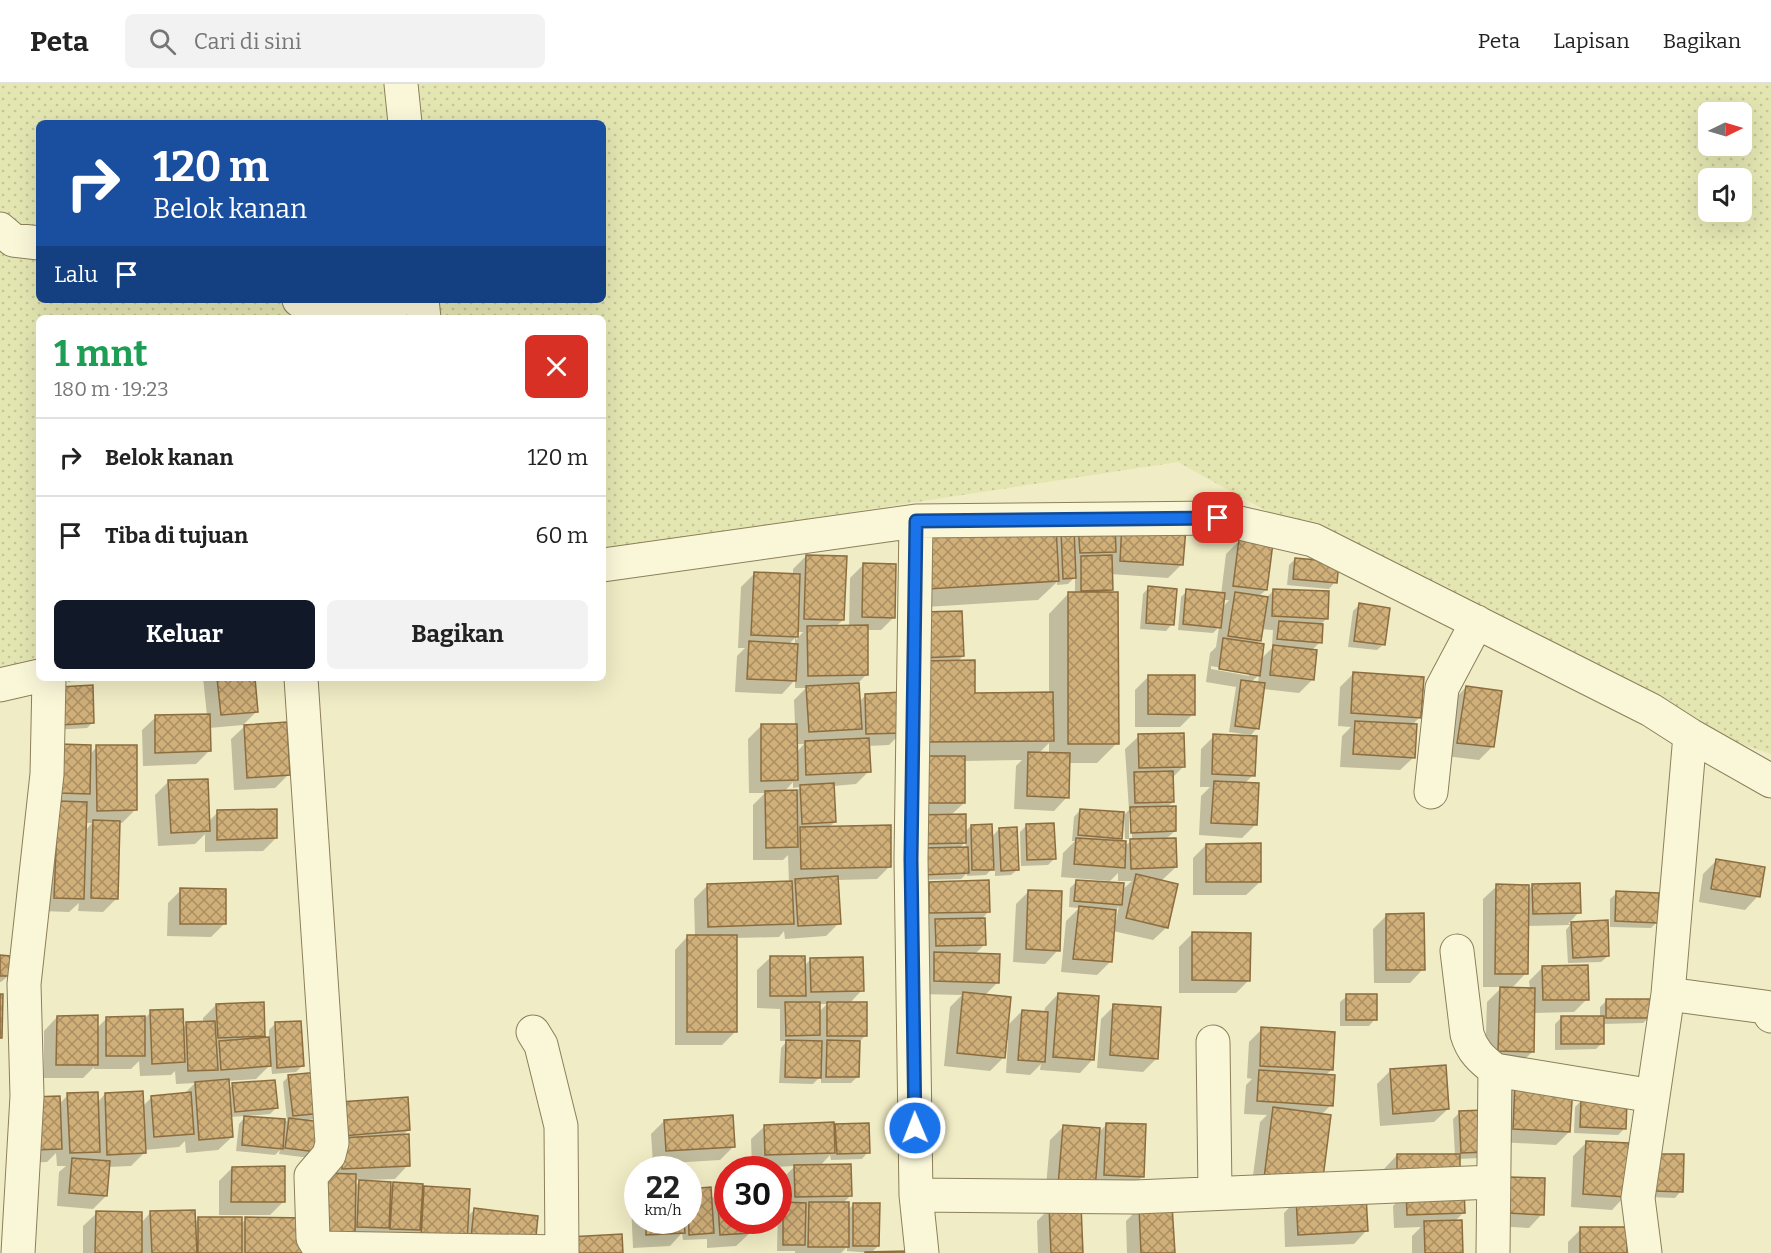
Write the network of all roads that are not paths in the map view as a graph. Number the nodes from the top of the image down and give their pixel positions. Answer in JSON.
{"nodes":[{"id":1,"x":401,"y":84,"type":"edge"},
{"id":2,"x":405,"y":120,"type":"edge"},
{"id":3,"x":0,"y":229,"type":"edge"},
{"id":4,"x":36,"y":243,"type":"edge"},
{"id":5,"x":317,"y":303,"type":"edge"},
{"id":6,"x":383,"y":303,"type":"edge"},
{"id":7,"x":916,"y":521,"type":"junction"},
{"id":8,"x":606,"y":565,"type":"edge"},
{"id":9,"x":1477,"y":622,"type":"junction"},
{"id":10,"x":36,"y":677,"type":"edge"},
{"id":11,"x":49,"y":681,"type":"edge"},
{"id":12,"x":301,"y":681,"type":"edge"},
{"id":13,"x":0,"y":685,"type":"edge"},
{"id":14,"x":1690,"y":735,"type":"junction"},
{"id":15,"x":1771,"y":781,"type":"edge"},
{"id":16,"x":1431,"y":792,"type":"dead end"},
{"id":17,"x":1457,"y":951,"type":"dead end"},
{"id":18,"x":1668,"y":994,"type":"junction"},
{"id":19,"x":1771,"y":1016,"type":"edge"},
{"id":20,"x":533,"y":1032,"type":"dead end"},
{"id":21,"x":1214,"y":1042,"type":"dead end"},
{"id":22,"x":1495,"y":1070,"type":"junction"},
{"id":23,"x":1653,"y":1096,"type":"junction"},
{"id":24,"x":1493,"y":1182,"type":"junction"},
{"id":25,"x":1215,"y":1192,"type":"junction"},
{"id":26,"x":916,"y":1195,"type":"junction"},
{"id":27,"x":18,"y":1253,"type":"edge"},
{"id":28,"x":562,"y":1253,"type":"edge"},
{"id":29,"x":922,"y":1253,"type":"edge"},
{"id":30,"x":1493,"y":1253,"type":"edge"},
{"id":31,"x":1645,"y":1253,"type":"edge"}],
"edges":[{"from":1,"to":2,"type":"street"},
{"from":3,"to":4,"type":"street"},
{"from":5,"to":6,"type":"street"},
{"from":7,"to":8,"type":"street"},
{"from":7,"to":9,"type":"street"},
{"from":7,"to":26,"type":"street"},
{"from":9,"to":14,"type":"street"},
{"from":9,"to":16,"type":"street"},
{"from":10,"to":13,"type":"street"},
{"from":11,"to":27,"type":"street"},
{"from":12,"to":28,"type":"street"},
{"from":14,"to":15,"type":"street"},
{"from":14,"to":18,"type":"street"},
{"from":17,"to":22,"type":"street"},
{"from":18,"to":19,"type":"street"},
{"from":18,"to":23,"type":"street"},
{"from":20,"to":28,"type":"street"},
{"from":21,"to":25,"type":"street"},
{"from":22,"to":23,"type":"street"},
{"from":22,"to":24,"type":"street"},
{"from":23,"to":31,"type":"street"},
{"from":24,"to":25,"type":"street"},
{"from":24,"to":30,"type":"street"},
{"from":25,"to":26,"type":"street"},
{"from":26,"to":29,"type":"street"}]}
